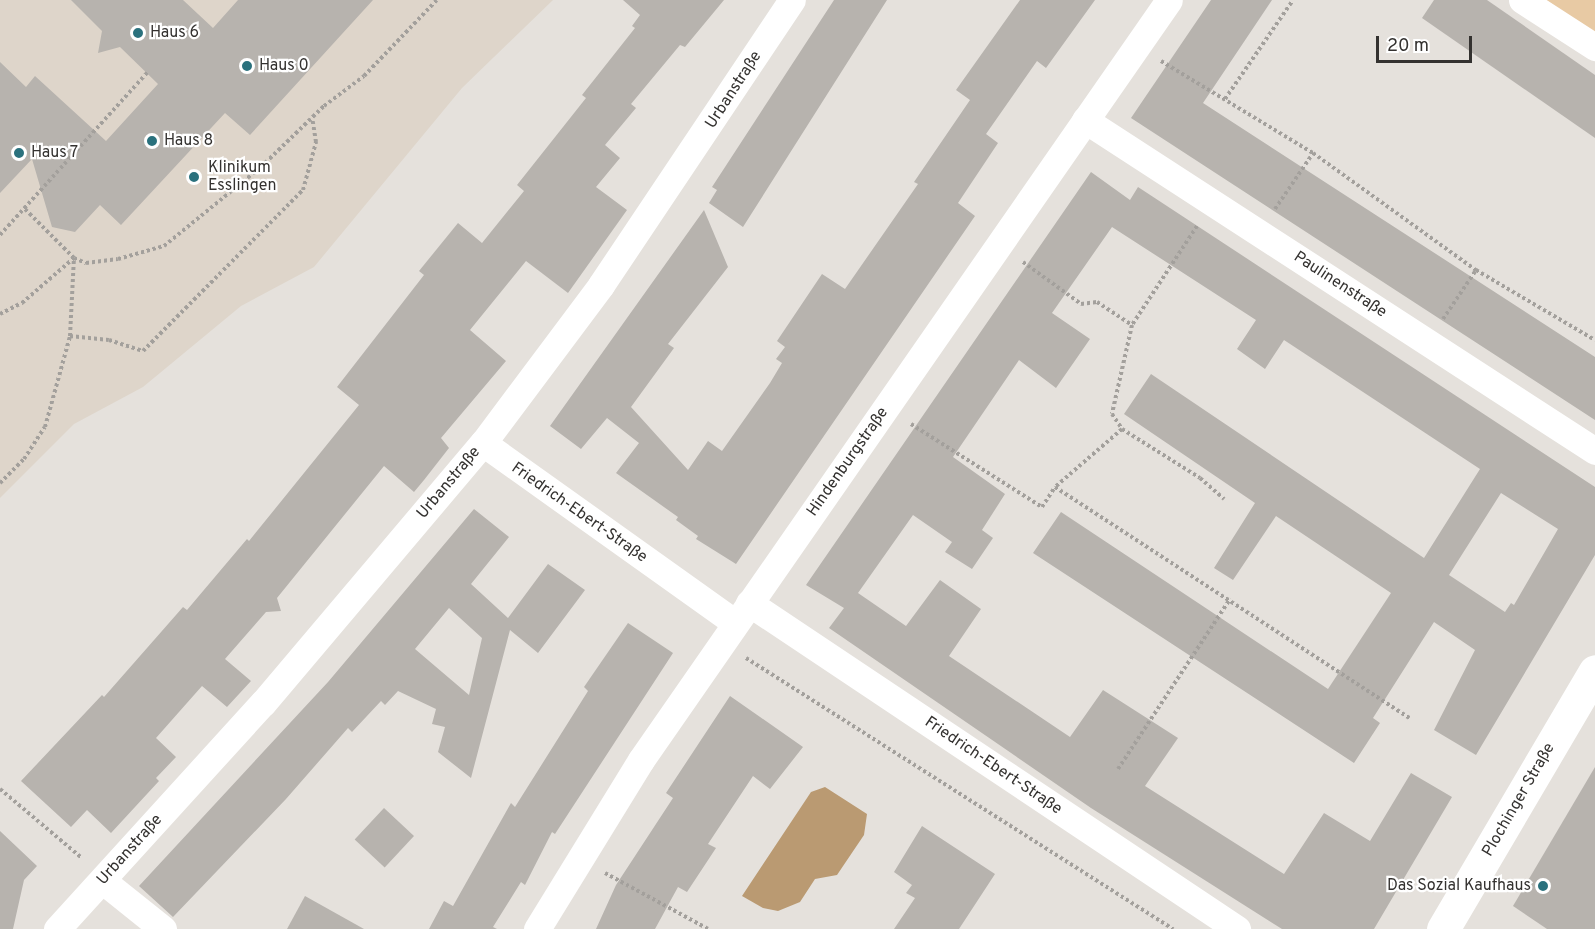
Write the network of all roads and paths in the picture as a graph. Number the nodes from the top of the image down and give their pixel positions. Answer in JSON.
{"nodes":[{"id":1,"x":437,"y":0,"type":"edge"},
{"id":2,"x":792,"y":0,"type":"edge"},
{"id":3,"x":1169,"y":0,"type":"edge"},
{"id":4,"x":1293,"y":0,"type":"edge"},
{"id":5,"x":1522,"y":0,"type":"edge"},
{"id":6,"x":1138,"y":45,"type":"junction"},
{"id":7,"x":1595,"y":47,"type":"edge"},
{"id":8,"x":148,"y":72,"type":"dead end"},
{"id":9,"x":1225,"y":99,"type":"junction"},
{"id":10,"x":312,"y":118,"type":"junction"},
{"id":11,"x":1085,"y":120,"type":"junction"},
{"id":12,"x":1313,"y":153,"type":"junction"},
{"id":13,"x":1212,"y":203,"type":"junction"},
{"id":14,"x":24,"y":208,"type":"junction"},
{"id":15,"x":1260,"y":232,"type":"junction"},
{"id":16,"x":0,"y":235,"type":"edge"},
{"id":17,"x":998,"y":244,"type":"junction"},
{"id":18,"x":74,"y":258,"type":"junction"},
{"id":19,"x":1476,"y":270,"type":"junction"},
{"id":20,"x":0,"y":314,"type":"edge"},
{"id":21,"x":1132,"y":325,"type":"junction"},
{"id":22,"x":70,"y":336,"type":"junction"},
{"id":23,"x":1595,"y":340,"type":"edge"},
{"id":24,"x":1427,"y":342,"type":"junction"},
{"id":25,"x":910,"y":424,"type":"dead end"},
{"id":26,"x":1122,"y":429,"type":"junction"},
{"id":27,"x":483,"y":443,"type":"junction"},
{"id":28,"x":1595,"y":451,"type":"edge"},
{"id":29,"x":0,"y":483,"type":"edge"},
{"id":30,"x":1054,"y":487,"type":"junction"},
{"id":31,"x":1224,"y":499,"type":"dead end"},
{"id":32,"x":1230,"y":599,"type":"junction"},
{"id":33,"x":742,"y":613,"type":"junction"},
{"id":34,"x":744,"y":657,"type":"dead end"},
{"id":35,"x":1595,"y":671,"type":"edge"},
{"id":36,"x":1409,"y":718,"type":"dead end"},
{"id":37,"x":1118,"y":769,"type":"dead end"},
{"id":38,"x":0,"y":789,"type":"edge"},
{"id":39,"x":578,"y":859,"type":"junction"},
{"id":40,"x":96,"y":872,"type":"junction"},
{"id":41,"x":57,"y":929,"type":"edge"},
{"id":42,"x":163,"y":929,"type":"edge"},
{"id":43,"x":537,"y":929,"type":"edge"},
{"id":44,"x":708,"y":929,"type":"edge"},
{"id":45,"x":1173,"y":929,"type":"edge"},
{"id":46,"x":1237,"y":929,"type":"edge"},
{"id":47,"x":1443,"y":929,"type":"edge"}],
"edges":[{"from":1,"to":10,"type":"path"},
{"from":2,"to":27,"type":"street","name":"Urbanstraße"},
{"from":3,"to":6,"type":"street","name":"Hindenburgstraße"},
{"from":4,"to":9,"type":"path"},
{"from":5,"to":7,"type":"street"},
{"from":6,"to":9,"type":"path"},
{"from":6,"to":11,"type":"street","name":"Hindenburgstraße"},
{"from":8,"to":14,"type":"path"},
{"from":9,"to":12,"type":"path"},
{"from":10,"to":18,"type":"path"},
{"from":10,"to":22,"type":"path"},
{"from":11,"to":13,"type":"street","name":"Paulinenstraße"},
{"from":11,"to":17,"type":"street","name":"Hindenburgstraße"},
{"from":12,"to":15,"type":"path"},
{"from":12,"to":19,"type":"path"},
{"from":13,"to":15,"type":"street","name":"Paulinenstraße"},
{"from":13,"to":21,"type":"path"},
{"from":14,"to":16,"type":"path"},
{"from":14,"to":18,"type":"path"},
{"from":15,"to":24,"type":"street","name":"Paulinenstraße"},
{"from":17,"to":21,"type":"path"},
{"from":17,"to":33,"type":"street","name":"Hindenburgstraße"},
{"from":18,"to":20,"type":"path"},
{"from":18,"to":22,"type":"path"},
{"from":19,"to":23,"type":"path"},
{"from":19,"to":24,"type":"path"},
{"from":21,"to":26,"type":"path"},
{"from":22,"to":29,"type":"path"},
{"from":24,"to":28,"type":"street","name":"Paulinenstraße"},
{"from":25,"to":30,"type":"path"},
{"from":26,"to":30,"type":"path"},
{"from":26,"to":31,"type":"path"},
{"from":27,"to":33,"type":"street","name":"Friedrich-Ebert-Straße"},
{"from":27,"to":40,"type":"street","name":"Urbanstraße"},
{"from":30,"to":32,"type":"path"},
{"from":32,"to":36,"type":"path"},
{"from":32,"to":37,"type":"path"},
{"from":33,"to":39,"type":"street","name":"Hindenburgstraße"},
{"from":33,"to":46,"type":"street","name":"Friedrich-Ebert-Straße"},
{"from":34,"to":45,"type":"path"},
{"from":35,"to":47,"type":"street","name":"Plochinger Straße"},
{"from":38,"to":40,"type":"path"},
{"from":39,"to":43,"type":"street","name":"Hindenburgstraße"},
{"from":39,"to":44,"type":"path"},
{"from":40,"to":41,"type":"street","name":"Urbanstraße"},
{"from":40,"to":42,"type":"street"}]}
